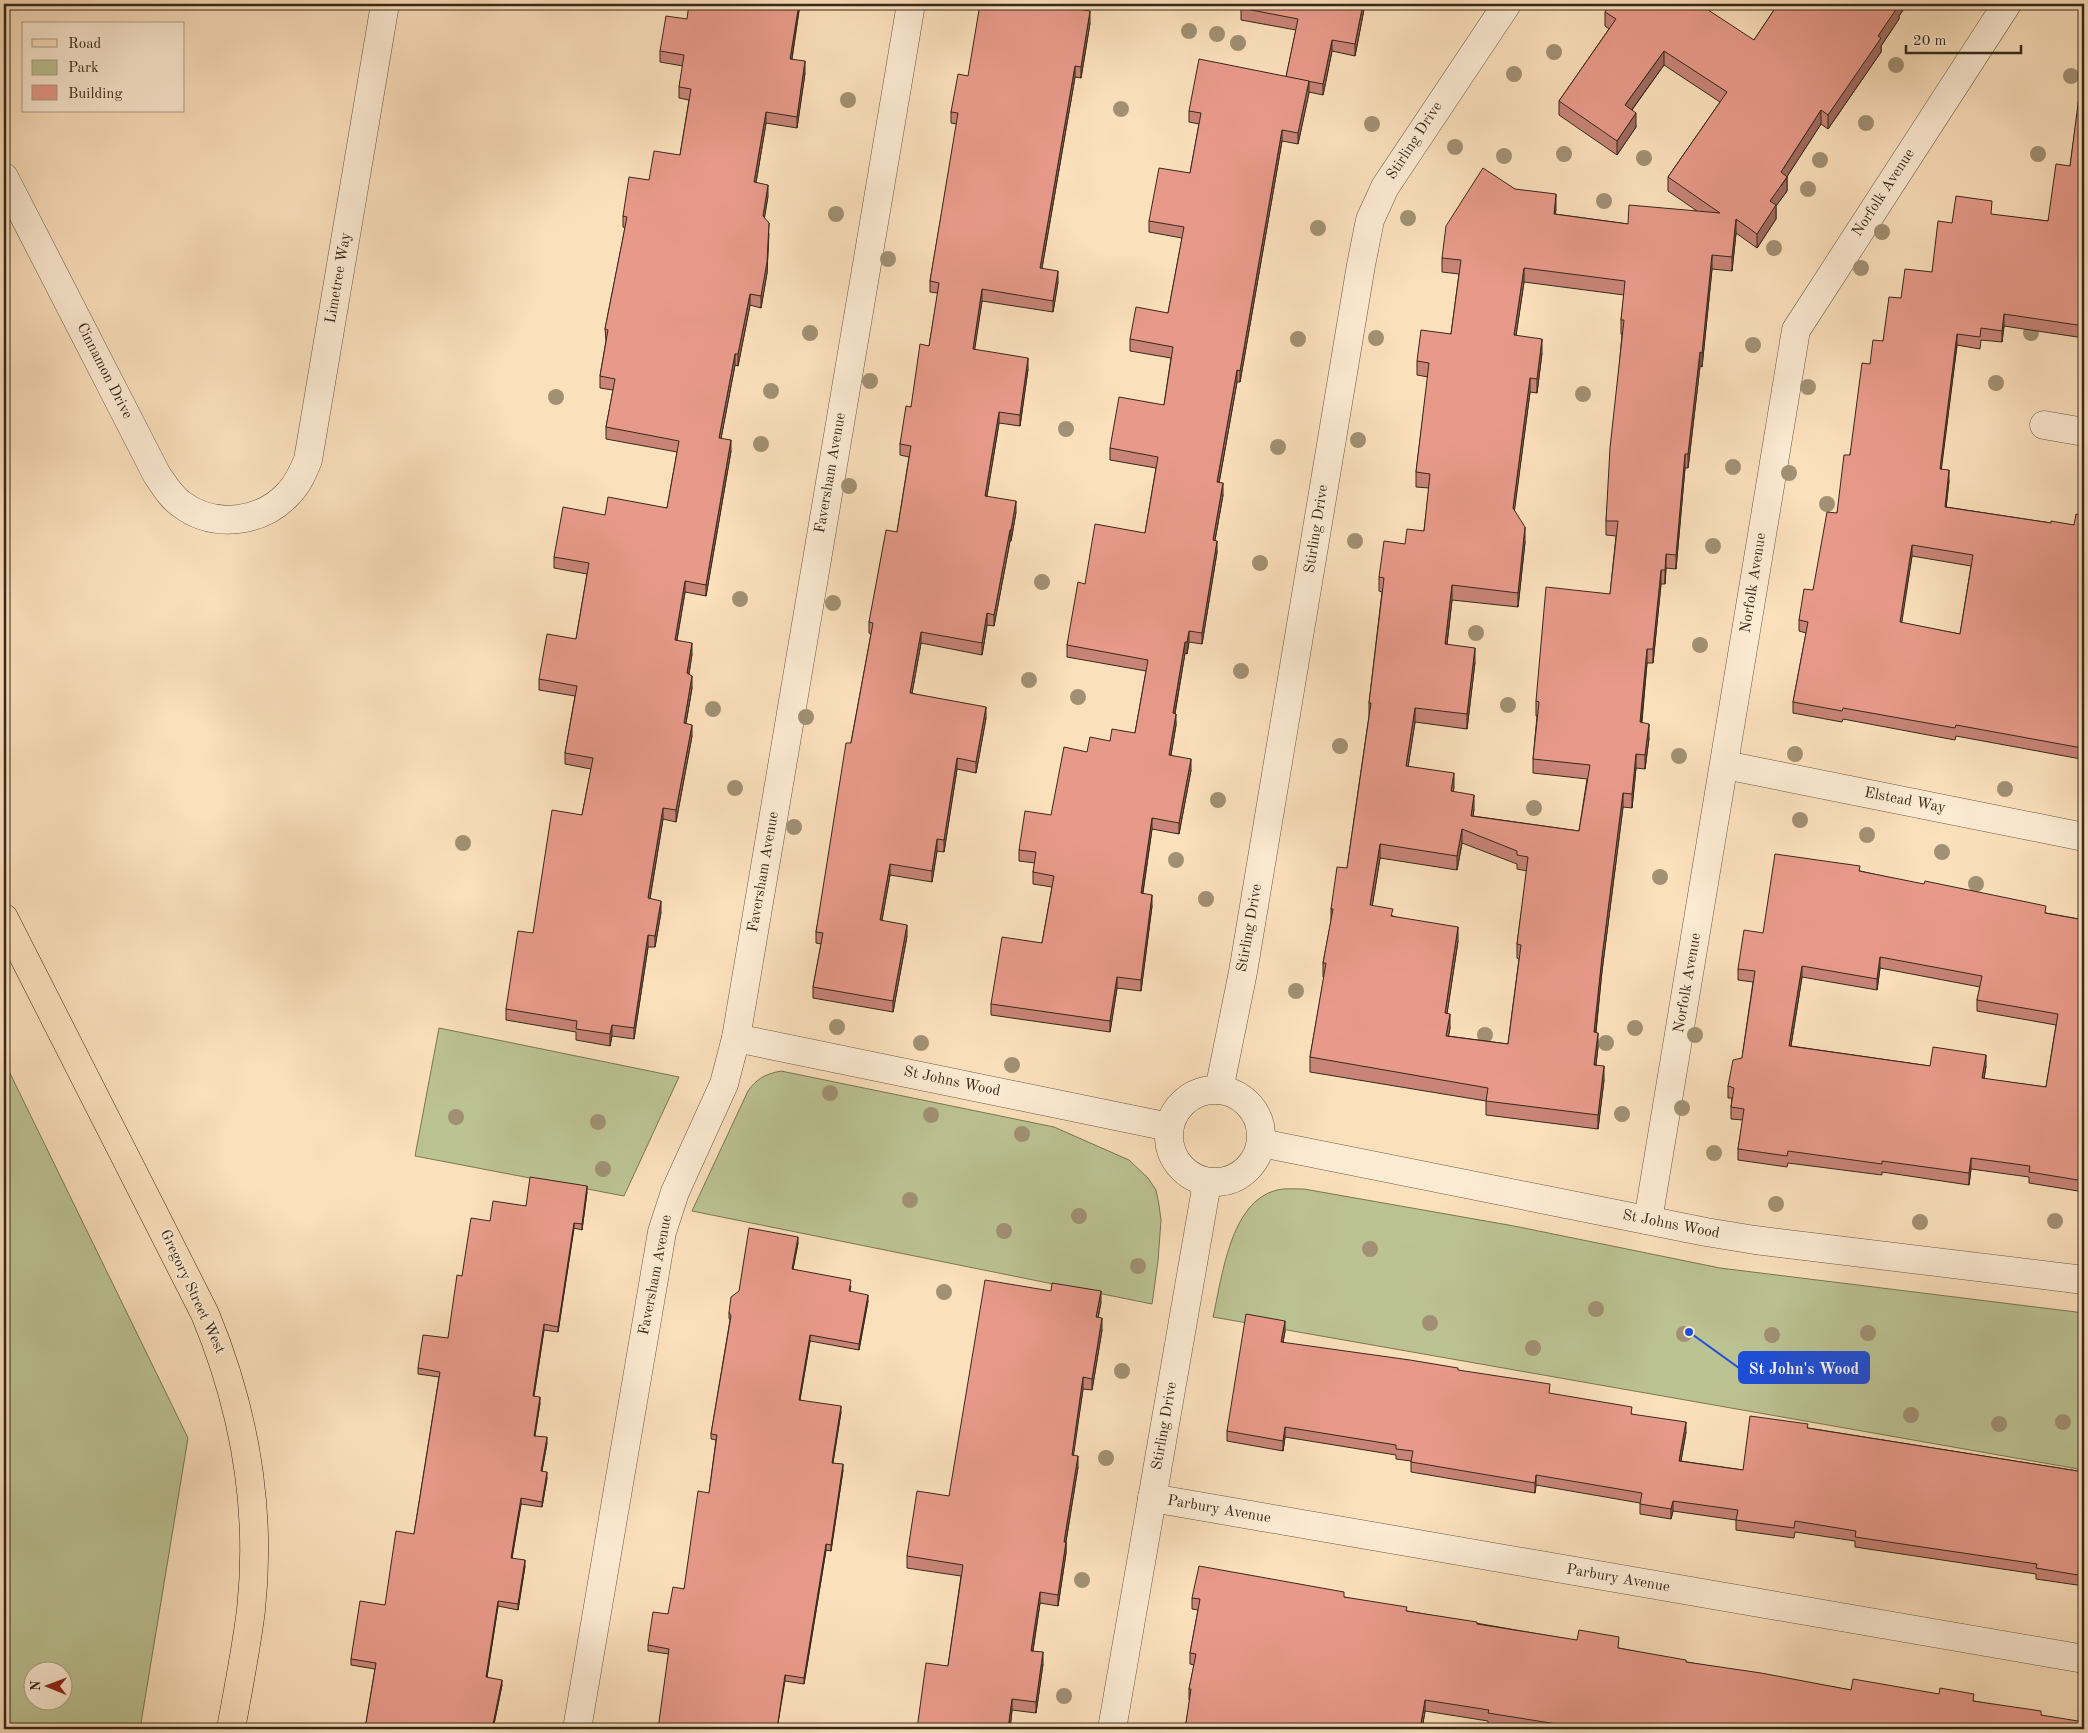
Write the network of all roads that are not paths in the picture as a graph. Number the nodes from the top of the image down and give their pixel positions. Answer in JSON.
{"nodes":[{"id":1,"x":385,"y":4,"type":"edge"},
{"id":2,"x":911,"y":4,"type":"edge"},
{"id":3,"x":1507,"y":4,"type":"edge"},
{"id":4,"x":2007,"y":4,"type":"edge"},
{"id":5,"x":4,"y":177,"type":"edge"},
{"id":6,"x":2044,"y":424,"type":"dead end"},
{"id":7,"x":2084,"y":432,"type":"edge"},
{"id":8,"x":241,"y":519,"type":"joint"},
{"id":9,"x":1725,"y":765,"type":"junction"},
{"id":10,"x":2084,"y":837,"type":"edge"},
{"id":11,"x":4,"y":918,"type":"edge"},
{"id":12,"x":736,"y":1038,"type":"junction"},
{"id":13,"x":1219,"y":1090,"type":"junction"},
{"id":14,"x":1169,"y":1127,"type":"junction"},
{"id":15,"x":1261,"y":1143,"type":"junction"},
{"id":16,"x":1208,"y":1183,"type":"junction"},
{"id":17,"x":1648,"y":1220,"type":"junction"},
{"id":18,"x":2084,"y":1280,"type":"edge"},
{"id":19,"x":1152,"y":1498,"type":"junction"},
{"id":20,"x":2084,"y":1659,"type":"edge"},
{"id":21,"x":231,"y":1729,"type":"edge"},
{"id":22,"x":576,"y":1729,"type":"edge"},
{"id":23,"x":1112,"y":1729,"type":"edge"}],
"edges":[{"from":1,"to":8,"type":"street","name":"Limetree Way"},
{"from":2,"to":12,"type":"street","name":"Faversham Avenue"},
{"from":3,"to":13,"type":"street","name":"Stirling Drive"},
{"from":4,"to":9,"type":"street","name":"Norfolk Avenue"},
{"from":5,"to":8,"type":"street","name":"Cinnamon Drive"},
{"from":6,"to":7,"type":"street"},
{"from":9,"to":10,"type":"street","name":"Elstead Way"},
{"from":9,"to":17,"type":"street","name":"Norfolk Avenue"},
{"from":11,"to":21,"type":"main road","name":"Gregory Street West"},
{"from":12,"to":14,"type":"street","name":"St Johns Wood"},
{"from":12,"to":22,"type":"street","name":"Faversham Avenue"},
{"from":13,"to":14,"type":"street"},
{"from":13,"to":15,"type":"street"},
{"from":14,"to":16,"type":"street"},
{"from":15,"to":16,"type":"street"},
{"from":15,"to":17,"type":"street","name":"St Johns Wood"},
{"from":16,"to":19,"type":"street","name":"Stirling Drive"},
{"from":17,"to":18,"type":"street","name":"St Johns Wood"},
{"from":19,"to":20,"type":"street","name":"Parbury Avenue"},
{"from":19,"to":23,"type":"street","name":"Stirling Drive"}]}
